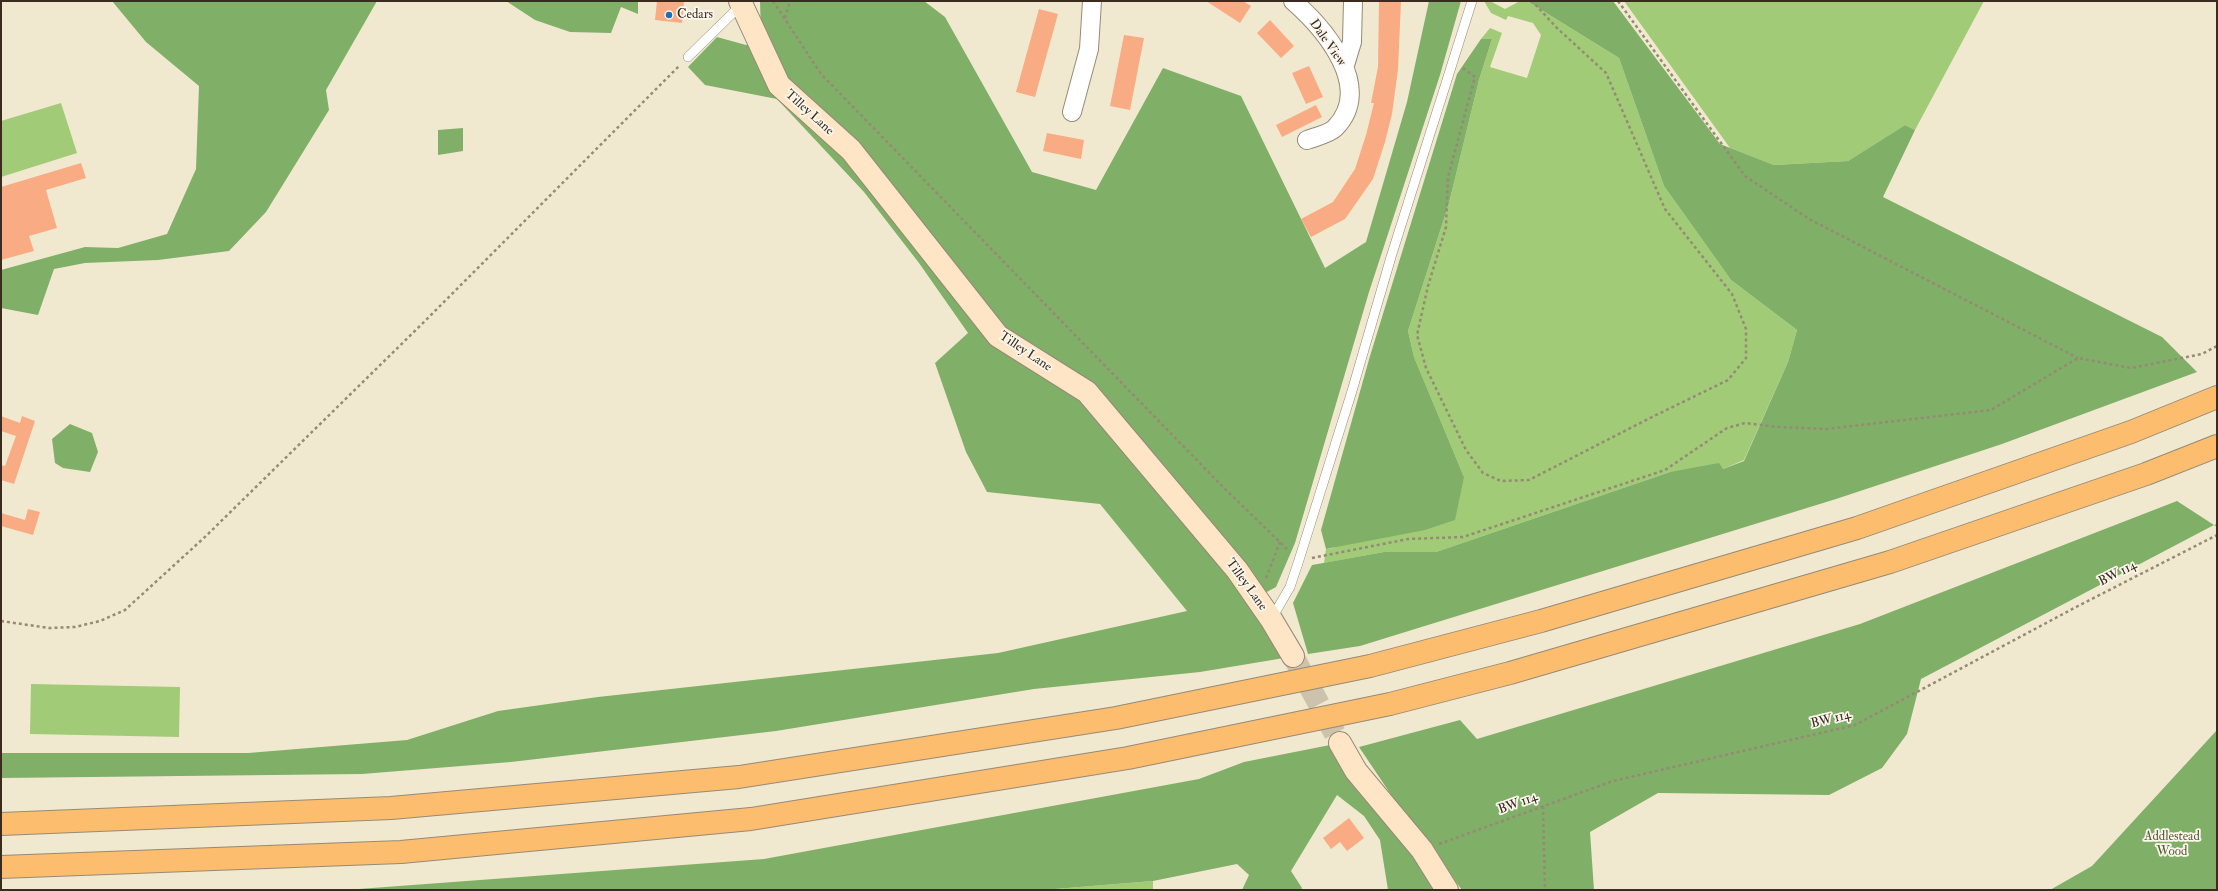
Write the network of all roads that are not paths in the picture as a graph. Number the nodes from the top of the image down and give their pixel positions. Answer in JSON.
{"nodes":[{"id":1,"x":1092,"y":1,"type":"edge"},
{"id":2,"x":1293,"y":1,"type":"edge"},
{"id":3,"x":1352,"y":1,"type":"edge"},
{"id":4,"x":1472,"y":1,"type":"edge"},
{"id":5,"x":742,"y":2,"type":"edge"},
{"id":6,"x":688,"y":57,"type":"road end"},
{"id":7,"x":1345,"y":64,"type":"junction"},
{"id":8,"x":1072,"y":112,"type":"dead end"},
{"id":9,"x":1307,"y":140,"type":"dead end"},
{"id":10,"x":2217,"y":397,"type":"edge"},
{"id":11,"x":2217,"y":446,"type":"edge"},
{"id":12,"x":1271,"y":619,"type":"junction"},
{"id":13,"x":1293,"y":656,"type":"tunnel mouth"},
{"id":14,"x":1340,"y":743,"type":"tunnel mouth"},
{"id":15,"x":1,"y":824,"type":"edge"},
{"id":16,"x":1,"y":867,"type":"edge"},
{"id":17,"x":1447,"y":890,"type":"edge"}],
"edges":[{"from":1,"to":8,"type":"street"},
{"from":2,"to":7,"type":"street","name":"Dale View"},
{"from":3,"to":7,"type":"street"},
{"from":4,"to":12,"type":"lane"},
{"from":5,"to":6,"type":"lane"},
{"from":5,"to":12,"type":"street","name":"Tilley Lane"},
{"from":7,"to":9,"type":"street","name":"Dale View"},
{"from":10,"to":15,"type":"highway"},
{"from":11,"to":16,"type":"highway"},
{"from":12,"to":13,"type":"street","name":"Tilley Lane"},
{"from":14,"to":17,"type":"street"}]}
